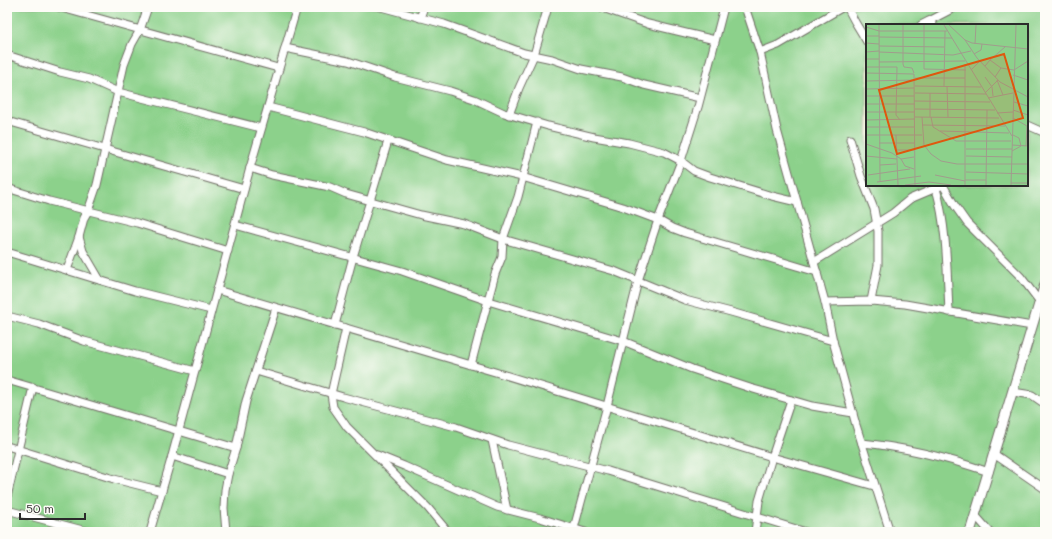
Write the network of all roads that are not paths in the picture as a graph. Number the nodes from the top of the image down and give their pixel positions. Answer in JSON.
{"nodes":[{"id":1,"x":58,"y":7,"type":"edge"},
{"id":2,"x":148,"y":7,"type":"edge"},
{"id":3,"x":297,"y":7,"type":"edge"},
{"id":4,"x":381,"y":7,"type":"edge"},
{"id":5,"x":424,"y":7,"type":"edge"},
{"id":6,"x":548,"y":7,"type":"edge"},
{"id":7,"x":600,"y":7,"type":"edge"},
{"id":8,"x":724,"y":7,"type":"edge"},
{"id":9,"x":745,"y":7,"type":"edge"},
{"id":10,"x":843,"y":7,"type":"edge"},
{"id":11,"x":847,"y":7,"type":"edge"},
{"id":12,"x":956,"y":7,"type":"edge"},
{"id":13,"x":420,"y":18,"type":"junction"},
{"id":14,"x":931,"y":23,"type":"edge"},
{"id":15,"x":140,"y":30,"type":"junction"},
{"id":16,"x":715,"y":40,"type":"junction"},
{"id":17,"x":866,"y":40,"type":"edge"},
{"id":18,"x":285,"y":48,"type":"junction"},
{"id":19,"x":760,"y":52,"type":"junction"},
{"id":20,"x":7,"y":55,"type":"edge"},
{"id":21,"x":534,"y":55,"type":"junction"},
{"id":22,"x":278,"y":68,"type":"junction"},
{"id":23,"x":118,"y":92,"type":"junction"},
{"id":24,"x":700,"y":98,"type":"junction"},
{"id":25,"x":268,"y":107,"type":"junction"},
{"id":26,"x":510,"y":115,"type":"junction"},
{"id":27,"x":7,"y":121,"type":"edge"},
{"id":28,"x":537,"y":122,"type":"junction"},
{"id":29,"x":1028,"y":126,"type":"edge"},
{"id":30,"x":261,"y":128,"type":"junction"},
{"id":31,"x":1045,"y":134,"type":"edge"},
{"id":32,"x":388,"y":140,"type":"junction"},
{"id":33,"x":850,"y":140,"type":"dead end"},
{"id":34,"x":105,"y":149,"type":"junction"},
{"id":35,"x":681,"y":161,"type":"junction"},
{"id":36,"x":250,"y":168,"type":"junction"},
{"id":37,"x":522,"y":177,"type":"junction"},
{"id":38,"x":941,"y":186,"type":"edge"},
{"id":39,"x":944,"y":186,"type":"edge"},
{"id":40,"x":7,"y":188,"type":"edge"},
{"id":41,"x":936,"y":188,"type":"junction"},
{"id":42,"x":244,"y":189,"type":"junction"},
{"id":43,"x":370,"y":202,"type":"junction"},
{"id":44,"x":798,"y":202,"type":"junction"},
{"id":45,"x":88,"y":211,"type":"junction"},
{"id":46,"x":658,"y":220,"type":"junction"},
{"id":47,"x":876,"y":223,"type":"junction"},
{"id":48,"x":235,"y":225,"type":"junction"},
{"id":49,"x":79,"y":237,"type":"junction"},
{"id":50,"x":503,"y":239,"type":"junction"},
{"id":51,"x":228,"y":251,"type":"junction"},
{"id":52,"x":7,"y":252,"type":"edge"},
{"id":53,"x":352,"y":257,"type":"junction"},
{"id":54,"x":814,"y":262,"type":"junction"},
{"id":55,"x":67,"y":270,"type":"junction"},
{"id":56,"x":817,"y":272,"type":"junction"},
{"id":57,"x":100,"y":280,"type":"junction"},
{"id":58,"x":638,"y":281,"type":"junction"},
{"id":59,"x":1045,"y":284,"type":"edge"},
{"id":60,"x":217,"y":290,"type":"junction"},
{"id":61,"x":488,"y":301,"type":"junction"},
{"id":62,"x":870,"y":301,"type":"junction"},
{"id":63,"x":825,"y":302,"type":"junction"},
{"id":64,"x":1042,"y":304,"type":"edge"},
{"id":65,"x":276,"y":308,"type":"junction"},
{"id":66,"x":211,"y":310,"type":"junction"},
{"id":67,"x":949,"y":312,"type":"junction"},
{"id":68,"x":7,"y":316,"type":"edge"},
{"id":69,"x":335,"y":325,"type":"junction"},
{"id":70,"x":1032,"y":326,"type":"junction"},
{"id":71,"x":346,"y":328,"type":"junction"},
{"id":72,"x":623,"y":341,"type":"junction"},
{"id":73,"x":833,"y":341,"type":"junction"},
{"id":74,"x":471,"y":365,"type":"junction"},
{"id":75,"x":195,"y":371,"type":"junction"},
{"id":76,"x":256,"y":372,"type":"junction"},
{"id":77,"x":7,"y":380,"type":"edge"},
{"id":78,"x":33,"y":387,"type":"junction"},
{"id":79,"x":1013,"y":392,"type":"junction"},
{"id":80,"x":331,"y":394,"type":"junction"},
{"id":81,"x":791,"y":400,"type":"junction"},
{"id":82,"x":1045,"y":404,"type":"edge"},
{"id":83,"x":607,"y":406,"type":"junction"},
{"id":84,"x":854,"y":414,"type":"junction"},
{"id":85,"x":179,"y":431,"type":"junction"},
{"id":86,"x":492,"y":440,"type":"junction"},
{"id":87,"x":862,"y":443,"type":"junction"},
{"id":88,"x":7,"y":446,"type":"edge"},
{"id":89,"x":236,"y":448,"type":"junction"},
{"id":90,"x":18,"y":450,"type":"junction"},
{"id":91,"x":373,"y":454,"type":"junction"},
{"id":92,"x":994,"y":454,"type":"junction"},
{"id":93,"x":172,"y":456,"type":"junction"},
{"id":94,"x":772,"y":457,"type":"junction"},
{"id":95,"x":590,"y":468,"type":"junction"},
{"id":96,"x":989,"y":472,"type":"junction"},
{"id":97,"x":228,"y":474,"type":"junction"},
{"id":98,"x":874,"y":486,"type":"junction"},
{"id":99,"x":1045,"y":489,"type":"edge"},
{"id":100,"x":162,"y":491,"type":"junction"},
{"id":101,"x":7,"y":497,"type":"edge"},
{"id":102,"x":7,"y":510,"type":"edge"},
{"id":103,"x":507,"y":510,"type":"junction"},
{"id":104,"x":975,"y":515,"type":"junction"},
{"id":105,"x":757,"y":516,"type":"junction"},
{"id":106,"x":573,"y":530,"type":"edge"},
{"id":107,"x":90,"y":532,"type":"edge"},
{"id":108,"x":150,"y":532,"type":"edge"},
{"id":109,"x":226,"y":532,"type":"edge"},
{"id":110,"x":448,"y":532,"type":"edge"},
{"id":111,"x":585,"y":532,"type":"edge"},
{"id":112,"x":755,"y":532,"type":"edge"},
{"id":113,"x":806,"y":532,"type":"edge"},
{"id":114,"x":890,"y":532,"type":"edge"},
{"id":115,"x":970,"y":532,"type":"edge"},
{"id":116,"x":990,"y":532,"type":"edge"}],
"edges":[{"from":1,"to":15,"type":"street"},
{"from":2,"to":15,"type":"street"},
{"from":3,"to":18,"type":"street"},
{"from":4,"to":13,"type":"street"},
{"from":5,"to":13,"type":"street"},
{"from":6,"to":21,"type":"street"},
{"from":7,"to":16,"type":"street"},
{"from":8,"to":16,"type":"street"},
{"from":9,"to":19,"type":"street"},
{"from":10,"to":19,"type":"street"},
{"from":11,"to":17,"type":"street"},
{"from":12,"to":14,"type":"street"},
{"from":13,"to":21,"type":"street"},
{"from":15,"to":22,"type":"street"},
{"from":15,"to":23,"type":"street"},
{"from":16,"to":24,"type":"street"},
{"from":18,"to":22,"type":"street"},
{"from":18,"to":26,"type":"street"},
{"from":19,"to":44,"type":"street"},
{"from":20,"to":23,"type":"street"},
{"from":21,"to":24,"type":"street"},
{"from":21,"to":26,"type":"street"},
{"from":22,"to":25,"type":"street"},
{"from":23,"to":30,"type":"street"},
{"from":23,"to":34,"type":"street"},
{"from":24,"to":35,"type":"street"},
{"from":25,"to":30,"type":"street"},
{"from":25,"to":32,"type":"street"},
{"from":26,"to":28,"type":"street"},
{"from":27,"to":34,"type":"street"},
{"from":28,"to":35,"type":"street"},
{"from":28,"to":37,"type":"street"},
{"from":29,"to":31,"type":"street"},
{"from":30,"to":36,"type":"street"},
{"from":32,"to":37,"type":"street"},
{"from":32,"to":43,"type":"street"},
{"from":33,"to":47,"type":"street"},
{"from":34,"to":42,"type":"street"},
{"from":34,"to":45,"type":"street"},
{"from":35,"to":44,"type":"street"},
{"from":35,"to":46,"type":"street"},
{"from":36,"to":42,"type":"street"},
{"from":36,"to":43,"type":"street"},
{"from":37,"to":46,"type":"street"},
{"from":37,"to":50,"type":"street"},
{"from":38,"to":41,"type":"street"},
{"from":39,"to":64,"type":"street"},
{"from":40,"to":45,"type":"street"},
{"from":41,"to":47,"type":"street"},
{"from":41,"to":67,"type":"street"},
{"from":42,"to":48,"type":"street"},
{"from":43,"to":50,"type":"street"},
{"from":43,"to":53,"type":"street"},
{"from":44,"to":54,"type":"street"},
{"from":45,"to":49,"type":"street"},
{"from":45,"to":51,"type":"street"},
{"from":46,"to":56,"type":"street"},
{"from":46,"to":58,"type":"street"},
{"from":47,"to":54,"type":"street"},
{"from":47,"to":62,"type":"street"},
{"from":48,"to":51,"type":"street"},
{"from":48,"to":53,"type":"street"},
{"from":49,"to":55,"type":"street"},
{"from":49,"to":57,"type":"street"},
{"from":50,"to":58,"type":"street"},
{"from":50,"to":61,"type":"street"},
{"from":51,"to":60,"type":"street"},
{"from":52,"to":55,"type":"street"},
{"from":53,"to":61,"type":"street"},
{"from":53,"to":69,"type":"street"},
{"from":54,"to":56,"type":"street"},
{"from":55,"to":57,"type":"street"},
{"from":56,"to":63,"type":"street"},
{"from":57,"to":66,"type":"street"},
{"from":58,"to":72,"type":"street"},
{"from":58,"to":73,"type":"street"},
{"from":59,"to":64,"type":"street"},
{"from":60,"to":65,"type":"street"},
{"from":60,"to":66,"type":"street"},
{"from":61,"to":72,"type":"street"},
{"from":61,"to":74,"type":"street"},
{"from":62,"to":63,"type":"street"},
{"from":62,"to":67,"type":"street"},
{"from":63,"to":73,"type":"street"},
{"from":64,"to":70,"type":"street"},
{"from":65,"to":69,"type":"street"},
{"from":65,"to":76,"type":"street"},
{"from":66,"to":75,"type":"street"},
{"from":67,"to":70,"type":"street"},
{"from":68,"to":75,"type":"street"},
{"from":69,"to":71,"type":"street"},
{"from":70,"to":79,"type":"street"},
{"from":71,"to":74,"type":"street"},
{"from":71,"to":80,"type":"street"},
{"from":72,"to":81,"type":"street"},
{"from":72,"to":83,"type":"street"},
{"from":73,"to":84,"type":"street"},
{"from":74,"to":83,"type":"street"},
{"from":75,"to":85,"type":"street"},
{"from":76,"to":80,"type":"street"},
{"from":76,"to":89,"type":"street"},
{"from":77,"to":78,"type":"street"},
{"from":78,"to":85,"type":"street"},
{"from":78,"to":90,"type":"street"},
{"from":79,"to":82,"type":"street"},
{"from":79,"to":92,"type":"street"},
{"from":80,"to":86,"type":"street"},
{"from":80,"to":91,"type":"street"},
{"from":81,"to":84,"type":"street"},
{"from":81,"to":94,"type":"street"},
{"from":83,"to":94,"type":"street"},
{"from":83,"to":95,"type":"street"},
{"from":84,"to":87,"type":"street"},
{"from":85,"to":89,"type":"street"},
{"from":85,"to":93,"type":"street"},
{"from":86,"to":95,"type":"street"},
{"from":86,"to":103,"type":"street"},
{"from":87,"to":96,"type":"street"},
{"from":87,"to":98,"type":"street"},
{"from":88,"to":90,"type":"street"},
{"from":89,"to":97,"type":"street"},
{"from":90,"to":100,"type":"street"},
{"from":90,"to":101,"type":"street"},
{"from":91,"to":103,"type":"street"},
{"from":91,"to":110,"type":"street"},
{"from":92,"to":96,"type":"street"},
{"from":92,"to":99,"type":"street"},
{"from":93,"to":97,"type":"street"},
{"from":93,"to":100,"type":"street"},
{"from":94,"to":98,"type":"street"},
{"from":94,"to":105,"type":"street"},
{"from":95,"to":105,"type":"street"},
{"from":95,"to":106,"type":"street"},
{"from":96,"to":104,"type":"street"},
{"from":97,"to":109,"type":"street"},
{"from":98,"to":114,"type":"street"},
{"from":100,"to":108,"type":"street"},
{"from":102,"to":107,"type":"street"},
{"from":103,"to":106,"type":"street"},
{"from":104,"to":115,"type":"street"},
{"from":104,"to":116,"type":"street"},
{"from":105,"to":112,"type":"street"},
{"from":105,"to":113,"type":"street"},
{"from":106,"to":111,"type":"street"}]}
